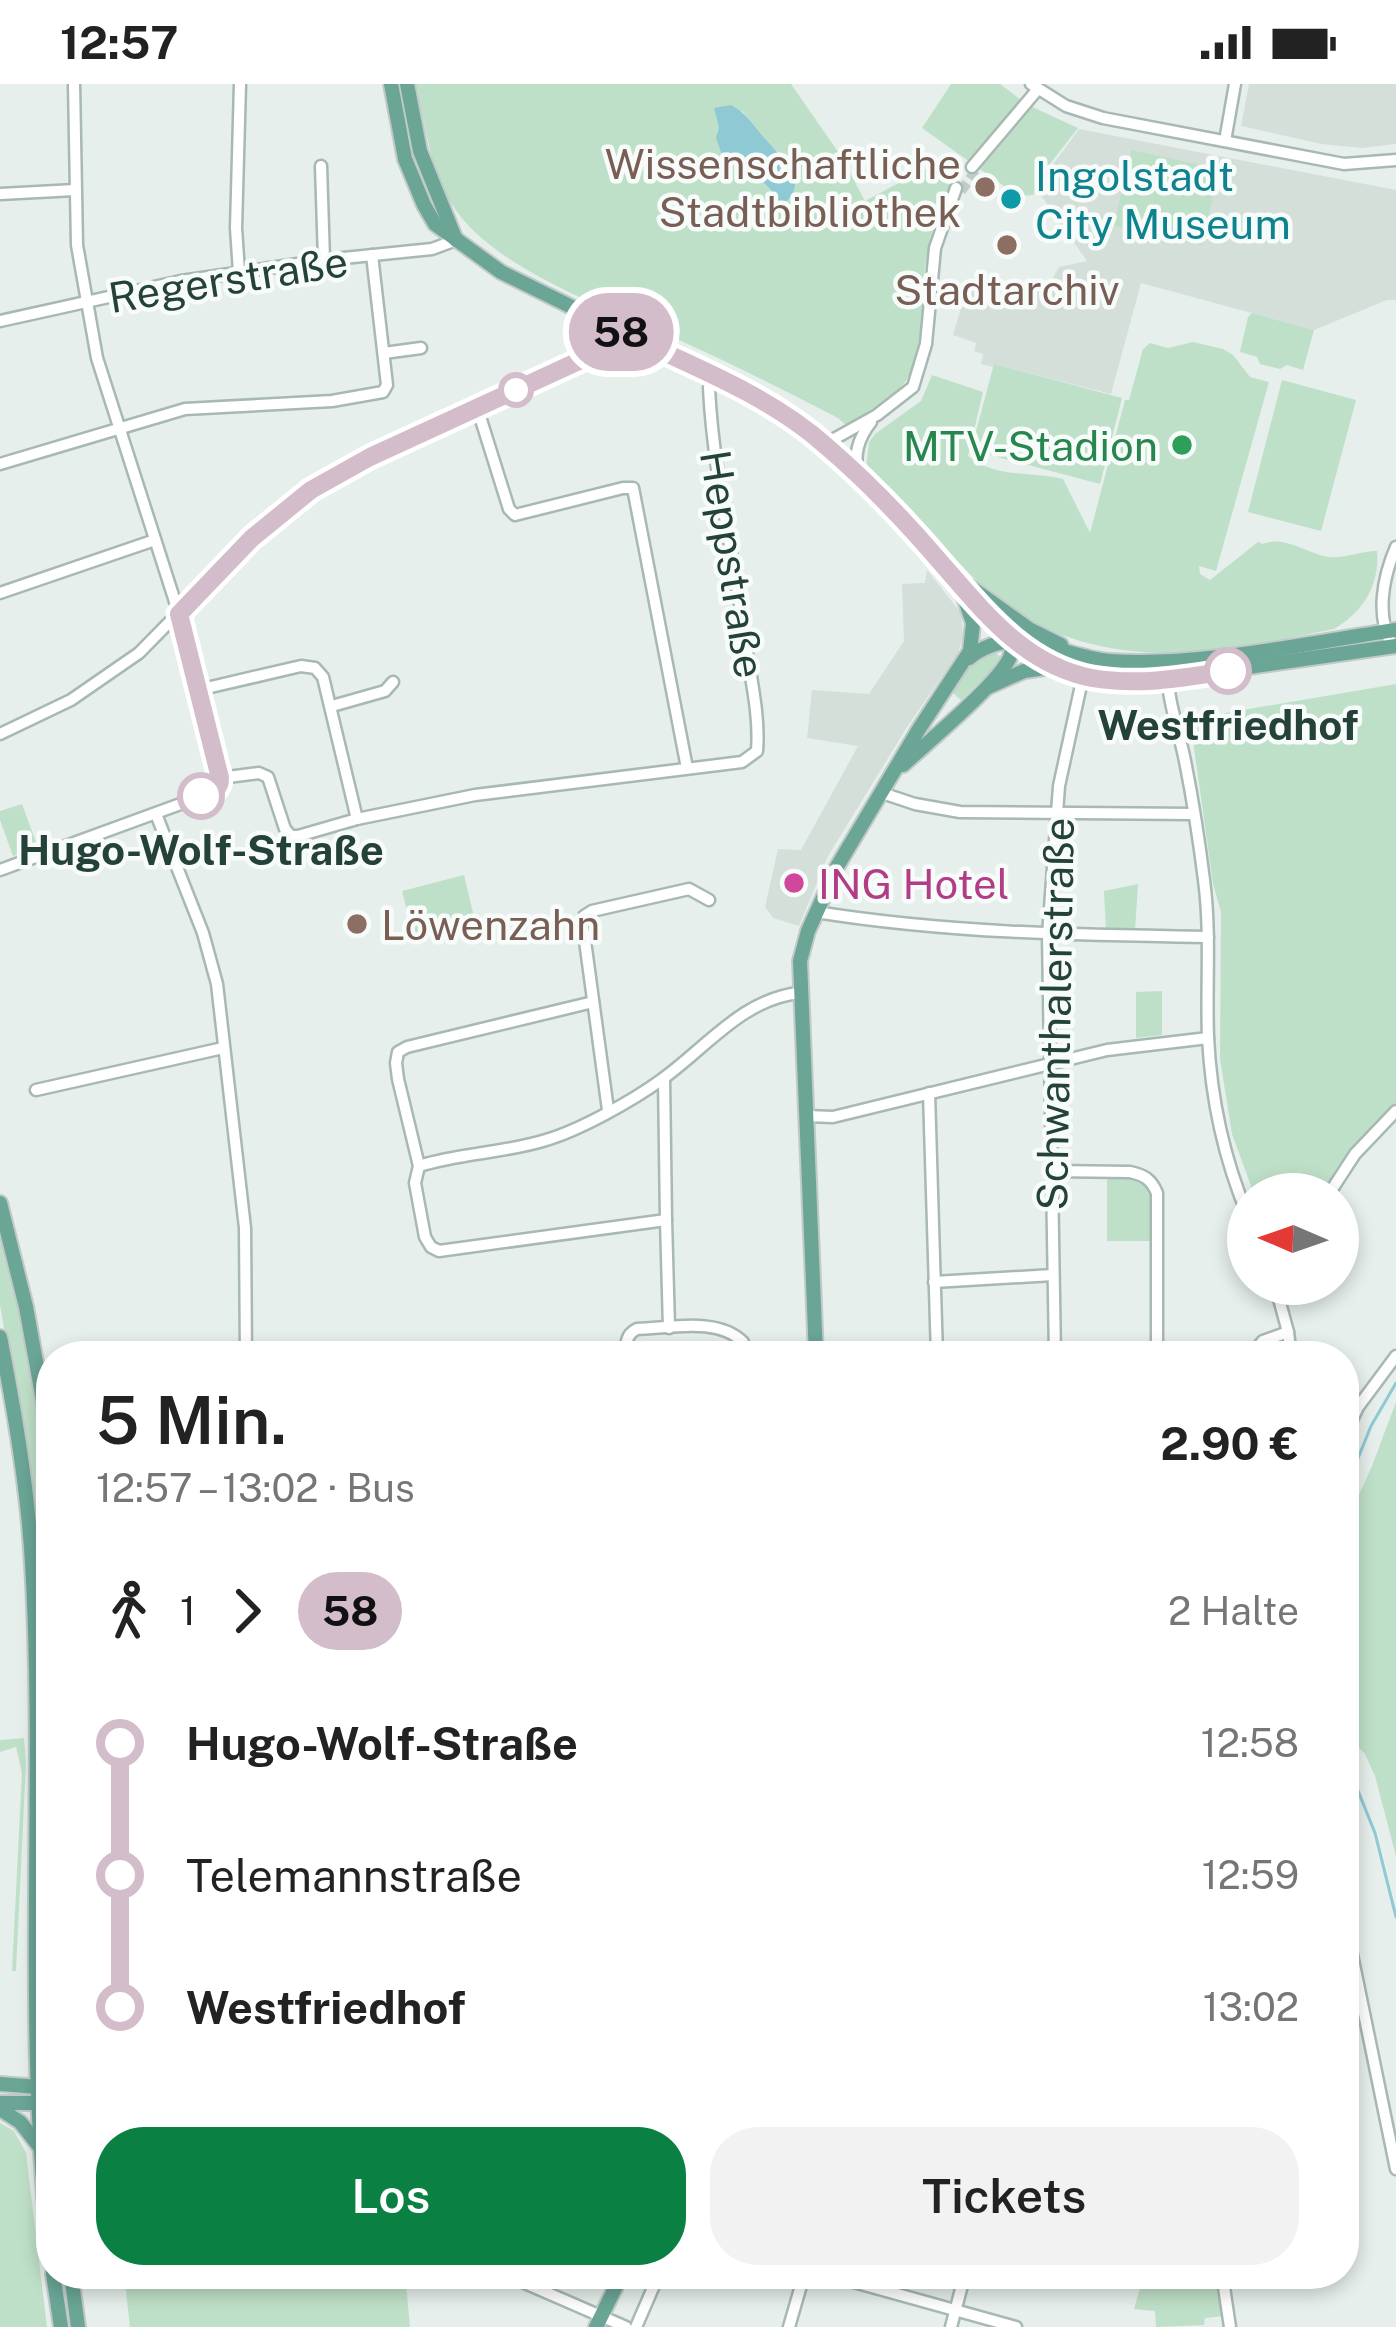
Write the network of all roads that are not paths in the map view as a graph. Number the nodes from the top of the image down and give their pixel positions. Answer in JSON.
{"nodes":[{"id":1,"x":74,"y":84,"type":"edge"},
{"id":2,"x":240,"y":84,"type":"edge"},
{"id":3,"x":391,"y":84,"type":"edge"},
{"id":4,"x":407,"y":84,"type":"edge"},
{"id":5,"x":1235,"y":84,"type":"edge"},
{"id":6,"x":1034,"y":87,"type":"edge"},
{"id":7,"x":1225,"y":142,"type":"junction"},
{"id":8,"x":1390,"y":161,"type":"edge"},
{"id":9,"x":321,"y":166,"type":"dead end"},
{"id":10,"x":974,"y":168,"type":"tunnel mouth"},
{"id":11,"x":1396,"y":172,"type":"edge"},
{"id":12,"x":958,"y":189,"type":"tunnel mouth"},
{"id":13,"x":75,"y":190,"type":"junction"},
{"id":14,"x":0,"y":194,"type":"edge"},
{"id":15,"x":456,"y":240,"type":"junction"},
{"id":16,"x":372,"y":255,"type":"junction"},
{"id":17,"x":324,"y":260,"type":"junction"},
{"id":18,"x":239,"y":272,"type":"junction"},
{"id":19,"x":85,"y":302,"type":"junction"},
{"id":20,"x":0,"y":321,"type":"edge"},
{"id":21,"x":618,"y":331,"type":"junction"},
{"id":22,"x":422,"y":348,"type":"dead end"},
{"id":23,"x":384,"y":353,"type":"junction"},
{"id":24,"x":713,"y":377,"type":"junction"},
{"id":25,"x":477,"y":407,"type":"junction"},
{"id":26,"x":877,"y":415,"type":"junction"},
{"id":27,"x":119,"y":427,"type":"junction"},
{"id":28,"x":824,"y":444,"type":"junction"},
{"id":29,"x":0,"y":464,"type":"edge"},
{"id":30,"x":858,"y":478,"type":"junction"},
{"id":31,"x":155,"y":540,"type":"junction"},
{"id":32,"x":1396,"y":549,"type":"edge"},
{"id":33,"x":943,"y":565,"type":"junction"},
{"id":34,"x":961,"y":587,"type":"junction"},
{"id":35,"x":0,"y":593,"type":"edge"},
{"id":36,"x":1003,"y":611,"type":"junction"},
{"id":37,"x":179,"y":614,"type":"junction"},
{"id":38,"x":1012,"y":639,"type":"junction"},
{"id":39,"x":1393,"y":639,"type":"edge"},
{"id":40,"x":1093,"y":659,"type":"junction"},
{"id":41,"x":965,"y":662,"type":"junction"},
{"id":42,"x":1167,"y":662,"type":"junction"},
{"id":43,"x":1058,"y":667,"type":"junction"},
{"id":44,"x":1083,"y":676,"type":"junction"},
{"id":45,"x":1168,"y":680,"type":"junction"},
{"id":46,"x":393,"y":682,"type":"dead end"},
{"id":47,"x":198,"y":690,"type":"junction"},
{"id":48,"x":984,"y":690,"type":"junction"},
{"id":49,"x":940,"y":698,"type":"junction"},
{"id":50,"x":332,"y":706,"type":"junction"},
{"id":51,"x":956,"y":715,"type":"junction"},
{"id":52,"x":0,"y":734,"type":"edge"},
{"id":53,"x":687,"y":768,"type":"junction"},
{"id":54,"x":895,"y":773,"type":"junction"},
{"id":55,"x":220,"y":778,"type":"junction"},
{"id":56,"x":882,"y":793,"type":"junction"},
{"id":57,"x":156,"y":814,"type":"junction"},
{"id":58,"x":1056,"y":814,"type":"junction"},
{"id":59,"x":1194,"y":814,"type":"junction"},
{"id":60,"x":357,"y":819,"type":"junction"},
{"id":61,"x":0,"y":870,"type":"edge"},
{"id":62,"x":709,"y":900,"type":"dead end"},
{"id":63,"x":816,"y":912,"type":"junction"},
{"id":64,"x":1048,"y":935,"type":"junction"},
{"id":65,"x":1208,"y":937,"type":"junction"},
{"id":66,"x":800,"y":993,"type":"junction"},
{"id":67,"x":593,"y":1002,"type":"junction"},
{"id":68,"x":1208,"y":1038,"type":"junction"},
{"id":69,"x":223,"y":1048,"type":"junction"},
{"id":70,"x":1048,"y":1064,"type":"junction"},
{"id":71,"x":664,"y":1078,"type":"junction"},
{"id":72,"x":36,"y":1090,"type":"dead end"},
{"id":73,"x":929,"y":1093,"type":"junction"},
{"id":74,"x":608,"y":1110,"type":"junction"},
{"id":75,"x":1396,"y":1111,"type":"edge"},
{"id":76,"x":806,"y":1116,"type":"junction"},
{"id":77,"x":1383,"y":1124,"type":"junction"},
{"id":78,"x":1396,"y":1135,"type":"edge"},
{"id":79,"x":419,"y":1166,"type":"junction"},
{"id":80,"x":1052,"y":1171,"type":"junction"},
{"id":81,"x":1232,"y":1173,"type":"edge"},
{"id":82,"x":1343,"y":1173,"type":"edge"},
{"id":83,"x":0,"y":1203,"type":"edge"},
{"id":84,"x":666,"y":1220,"type":"junction"},
{"id":85,"x":1054,"y":1275,"type":"junction"},
{"id":86,"x":934,"y":1282,"type":"junction"},
{"id":87,"x":1281,"y":1305,"type":"edge"},
{"id":88,"x":669,"y":1328,"type":"junction"},
{"id":89,"x":1288,"y":1332,"type":"junction"},
{"id":90,"x":0,"y":1337,"type":"edge"},
{"id":91,"x":246,"y":1341,"type":"edge"},
{"id":92,"x":626,"y":1341,"type":"edge"},
{"id":93,"x":742,"y":1341,"type":"edge"},
{"id":94,"x":815,"y":1341,"type":"edge"},
{"id":95,"x":936,"y":1341,"type":"edge"},
{"id":96,"x":1055,"y":1341,"type":"edge"},
{"id":97,"x":1161,"y":1341,"type":"edge"},
{"id":98,"x":1263,"y":1341,"type":"edge"},
{"id":99,"x":1289,"y":1341,"type":"edge"},
{"id":100,"x":36,"y":1355,"type":"edge"},
{"id":101,"x":1396,"y":1356,"type":"edge"},
{"id":102,"x":1359,"y":1406,"type":"edge"},
{"id":103,"x":36,"y":1650,"type":"edge"},
{"id":104,"x":36,"y":1888,"type":"edge"},
{"id":105,"x":36,"y":1980,"type":"edge"},
{"id":106,"x":1359,"y":1999,"type":"edge"},
{"id":107,"x":0,"y":2084,"type":"edge"},
{"id":108,"x":36,"y":2086,"type":"edge"},
{"id":109,"x":36,"y":2104,"type":"edge"},
{"id":110,"x":0,"y":2106,"type":"edge"},
{"id":111,"x":36,"y":2142,"type":"edge"},
{"id":112,"x":1396,"y":2169,"type":"edge"},
{"id":113,"x":55,"y":2289,"type":"edge"},
{"id":114,"x":73,"y":2289,"type":"edge"},
{"id":115,"x":534,"y":2289,"type":"edge"},
{"id":116,"x":615,"y":2289,"type":"edge"},
{"id":117,"x":652,"y":2289,"type":"edge"},
{"id":118,"x":800,"y":2289,"type":"edge"},
{"id":119,"x":881,"y":2289,"type":"edge"},
{"id":120,"x":961,"y":2289,"type":"edge"},
{"id":121,"x":1224,"y":2289,"type":"edge"},
{"id":122,"x":956,"y":2309,"type":"junction"},
{"id":123,"x":599,"y":2321,"type":"edge"},
{"id":124,"x":61,"y":2327,"type":"edge"},
{"id":125,"x":78,"y":2327,"type":"edge"},
{"id":126,"x":626,"y":2327,"type":"edge"},
{"id":127,"x":636,"y":2327,"type":"edge"},
{"id":128,"x":789,"y":2327,"type":"edge"},
{"id":129,"x":951,"y":2327,"type":"edge"},
{"id":130,"x":1016,"y":2327,"type":"edge"},
{"id":131,"x":1230,"y":2327,"type":"edge"}],
"edges":[{"from":1,"to":13,"type":"street"},
{"from":2,"to":18,"type":"street"},
{"from":3,"to":15,"type":"main road"},
{"from":4,"to":15,"type":"main road"},
{"from":5,"to":7,"type":"street"},
{"from":6,"to":7,"type":"street"},
{"from":6,"to":10,"type":"street"},
{"from":7,"to":8,"type":"street"},
{"from":8,"to":11,"type":"street"},
{"from":9,"to":17,"type":"street"},
{"from":12,"to":26,"type":"street"},
{"from":13,"to":14,"type":"street"},
{"from":13,"to":19,"type":"street"},
{"from":15,"to":16,"type":"street","name":"Regerstraße"},
{"from":15,"to":21,"type":"main road"},
{"from":16,"to":17,"type":"street","name":"Regerstraße"},
{"from":16,"to":23,"type":"street"},
{"from":17,"to":18,"type":"street","name":"Regerstraße"},
{"from":18,"to":19,"type":"street","name":"Regerstraße"},
{"from":19,"to":20,"type":"street","name":"Regerstraße"},
{"from":19,"to":27,"type":"street"},
{"from":21,"to":24,"type":"main road"},
{"from":21,"to":25,"type":"street"},
{"from":22,"to":23,"type":"street"},
{"from":23,"to":27,"type":"street"},
{"from":24,"to":28,"type":"main road"},
{"from":24,"to":53,"type":"street","name":"Heppstraße"},
{"from":25,"to":37,"type":"street"},
{"from":25,"to":53,"type":"street"},
{"from":26,"to":28,"type":"street"},
{"from":26,"to":30,"type":"street"},
{"from":27,"to":29,"type":"street"},
{"from":27,"to":31,"type":"street"},
{"from":28,"to":30,"type":"main road"},
{"from":30,"to":33,"type":"main road"},
{"from":31,"to":35,"type":"street"},
{"from":31,"to":37,"type":"street"},
{"from":32,"to":39,"type":"street"},
{"from":33,"to":34,"type":"main road"},
{"from":33,"to":36,"type":"main road"},
{"from":34,"to":38,"type":"main road"},
{"from":34,"to":41,"type":"main road"},
{"from":36,"to":38,"type":"main road"},
{"from":36,"to":40,"type":"main road"},
{"from":37,"to":47,"type":"street"},
{"from":37,"to":52,"type":"street"},
{"from":38,"to":40,"type":"main road"},
{"from":38,"to":41,"type":"main road"},
{"from":38,"to":43,"type":"main road"},
{"from":38,"to":48,"type":"main road"},
{"from":39,"to":42,"type":"main road"},
{"from":39,"to":45,"type":"main road"},
{"from":40,"to":42,"type":"main road"},
{"from":41,"to":49,"type":"main road"},
{"from":42,"to":45,"type":"street"},
{"from":43,"to":44,"type":"main road"},
{"from":43,"to":48,"type":"main road"},
{"from":44,"to":45,"type":"main road"},
{"from":44,"to":58,"type":"street","name":"Schwanthalerstraße"},
{"from":45,"to":59,"type":"street"},
{"from":46,"to":50,"type":"street"},
{"from":47,"to":50,"type":"street"},
{"from":47,"to":55,"type":"street"},
{"from":48,"to":51,"type":"main road"},
{"from":49,"to":51,"type":"street"},
{"from":49,"to":54,"type":"main road"},
{"from":50,"to":60,"type":"street"},
{"from":51,"to":54,"type":"main road"},
{"from":53,"to":60,"type":"street"},
{"from":54,"to":56,"type":"main road"},
{"from":55,"to":57,"type":"street"},
{"from":55,"to":60,"type":"street"},
{"from":56,"to":58,"type":"street"},
{"from":56,"to":63,"type":"main road"},
{"from":57,"to":61,"type":"street"},
{"from":57,"to":69,"type":"street"},
{"from":58,"to":59,"type":"street"},
{"from":58,"to":64,"type":"street","name":"Schwanthalerstraße"},
{"from":59,"to":65,"type":"street"},
{"from":62,"to":67,"type":"street"},
{"from":63,"to":64,"type":"street"},
{"from":63,"to":66,"type":"main road"},
{"from":64,"to":65,"type":"street"},
{"from":64,"to":70,"type":"street","name":"Schwanthalerstraße"},
{"from":65,"to":68,"type":"street"},
{"from":66,"to":71,"type":"street"},
{"from":66,"to":76,"type":"main road"},
{"from":67,"to":74,"type":"street"},
{"from":67,"to":79,"type":"street"},
{"from":68,"to":70,"type":"street"},
{"from":68,"to":81,"type":"street"},
{"from":69,"to":72,"type":"street"},
{"from":69,"to":91,"type":"street"},
{"from":70,"to":73,"type":"street"},
{"from":70,"to":80,"type":"street","name":"Schwanthalerstraße"},
{"from":71,"to":74,"type":"street"},
{"from":71,"to":84,"type":"street"},
{"from":73,"to":76,"type":"street"},
{"from":73,"to":86,"type":"street"},
{"from":74,"to":79,"type":"street"},
{"from":75,"to":77,"type":"street"},
{"from":76,"to":94,"type":"main road"},
{"from":77,"to":78,"type":"street"},
{"from":77,"to":82,"type":"street"},
{"from":79,"to":84,"type":"street"},
{"from":80,"to":85,"type":"street","name":"Schwanthalerstraße"},
{"from":80,"to":97,"type":"street"},
{"from":83,"to":100,"type":"main road"},
{"from":84,"to":88,"type":"street"},
{"from":85,"to":86,"type":"street"},
{"from":85,"to":96,"type":"street","name":"Schwanthalerstraße"},
{"from":86,"to":95,"type":"street"},
{"from":87,"to":89,"type":"street"},
{"from":88,"to":92,"type":"street"},
{"from":88,"to":93,"type":"street"},
{"from":89,"to":98,"type":"street"},
{"from":89,"to":99,"type":"street"},
{"from":90,"to":103,"type":"main road"},
{"from":101,"to":102,"type":"street"},
{"from":104,"to":105,"type":"main road"},
{"from":106,"to":112,"type":"street"},
{"from":107,"to":108,"type":"main road"},
{"from":109,"to":110,"type":"main road"},
{"from":110,"to":111,"type":"main road"},
{"from":113,"to":124,"type":"main road"},
{"from":114,"to":125,"type":"main road"},
{"from":115,"to":123,"type":"street"},
{"from":116,"to":123,"type":"main road"},
{"from":117,"to":127,"type":"street"},
{"from":118,"to":128,"type":"street"},
{"from":119,"to":122,"type":"street"},
{"from":120,"to":122,"type":"street"},
{"from":121,"to":131,"type":"street"},
{"from":122,"to":129,"type":"street"},
{"from":122,"to":130,"type":"street"},
{"from":123,"to":126,"type":"street"}]}
